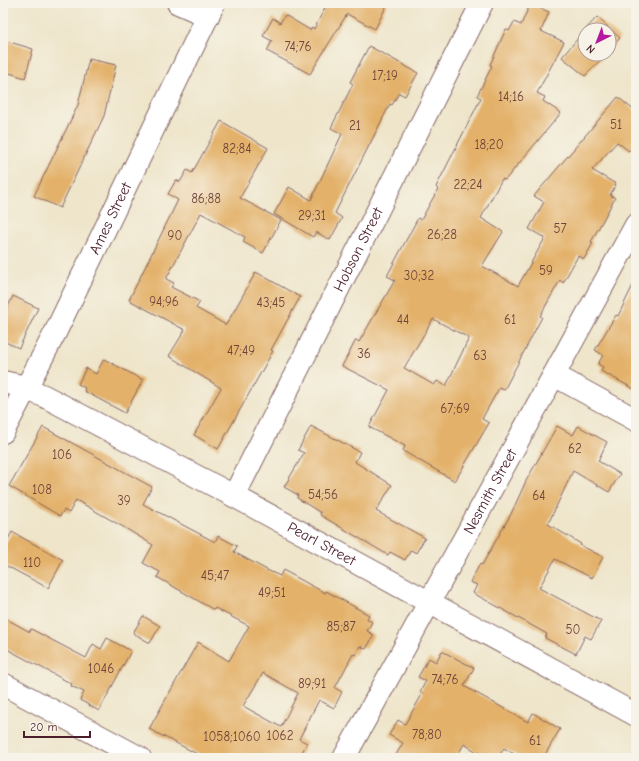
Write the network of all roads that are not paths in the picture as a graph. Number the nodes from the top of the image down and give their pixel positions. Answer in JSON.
{"nodes":[{"id":1,"x":178,"y":3,"type":"edge"},
{"id":2,"x":482,"y":3,"type":"edge"},
{"id":3,"x":211,"y":9,"type":"edge"},
{"id":4,"x":636,"y":225,"type":"edge"},
{"id":5,"x":554,"y":375,"type":"junction"},
{"id":6,"x":3,"y":382,"type":"edge"},
{"id":7,"x":26,"y":389,"type":"junction"},
{"id":8,"x":636,"y":420,"type":"edge"},
{"id":9,"x":3,"y":432,"type":"edge"},
{"id":10,"x":234,"y":496,"type":"junction"},
{"id":11,"x":429,"y":603,"type":"junction"},
{"id":12,"x":3,"y":684,"type":"edge"},
{"id":13,"x":636,"y":715,"type":"edge"},
{"id":14,"x":140,"y":758,"type":"edge"},
{"id":15,"x":344,"y":758,"type":"edge"}],
"edges":[{"from":1,"to":3,"type":"street"},
{"from":2,"to":10,"type":"street","name":"Hobson Street"},
{"from":3,"to":7,"type":"street","name":"Ames Street"},
{"from":4,"to":5,"type":"street","name":"Nesmith Street"},
{"from":5,"to":8,"type":"street"},
{"from":5,"to":11,"type":"street","name":"Nesmith Street"},
{"from":6,"to":7,"type":"street","name":"Pearl Street"},
{"from":7,"to":9,"type":"street","name":"Ames Street"},
{"from":7,"to":10,"type":"street","name":"Pearl Street"},
{"from":10,"to":11,"type":"street","name":"Pearl Street"},
{"from":11,"to":13,"type":"street","name":"Pearl Street"},
{"from":11,"to":15,"type":"street","name":"Nesmith Street"},
{"from":12,"to":14,"type":"street"}]}
